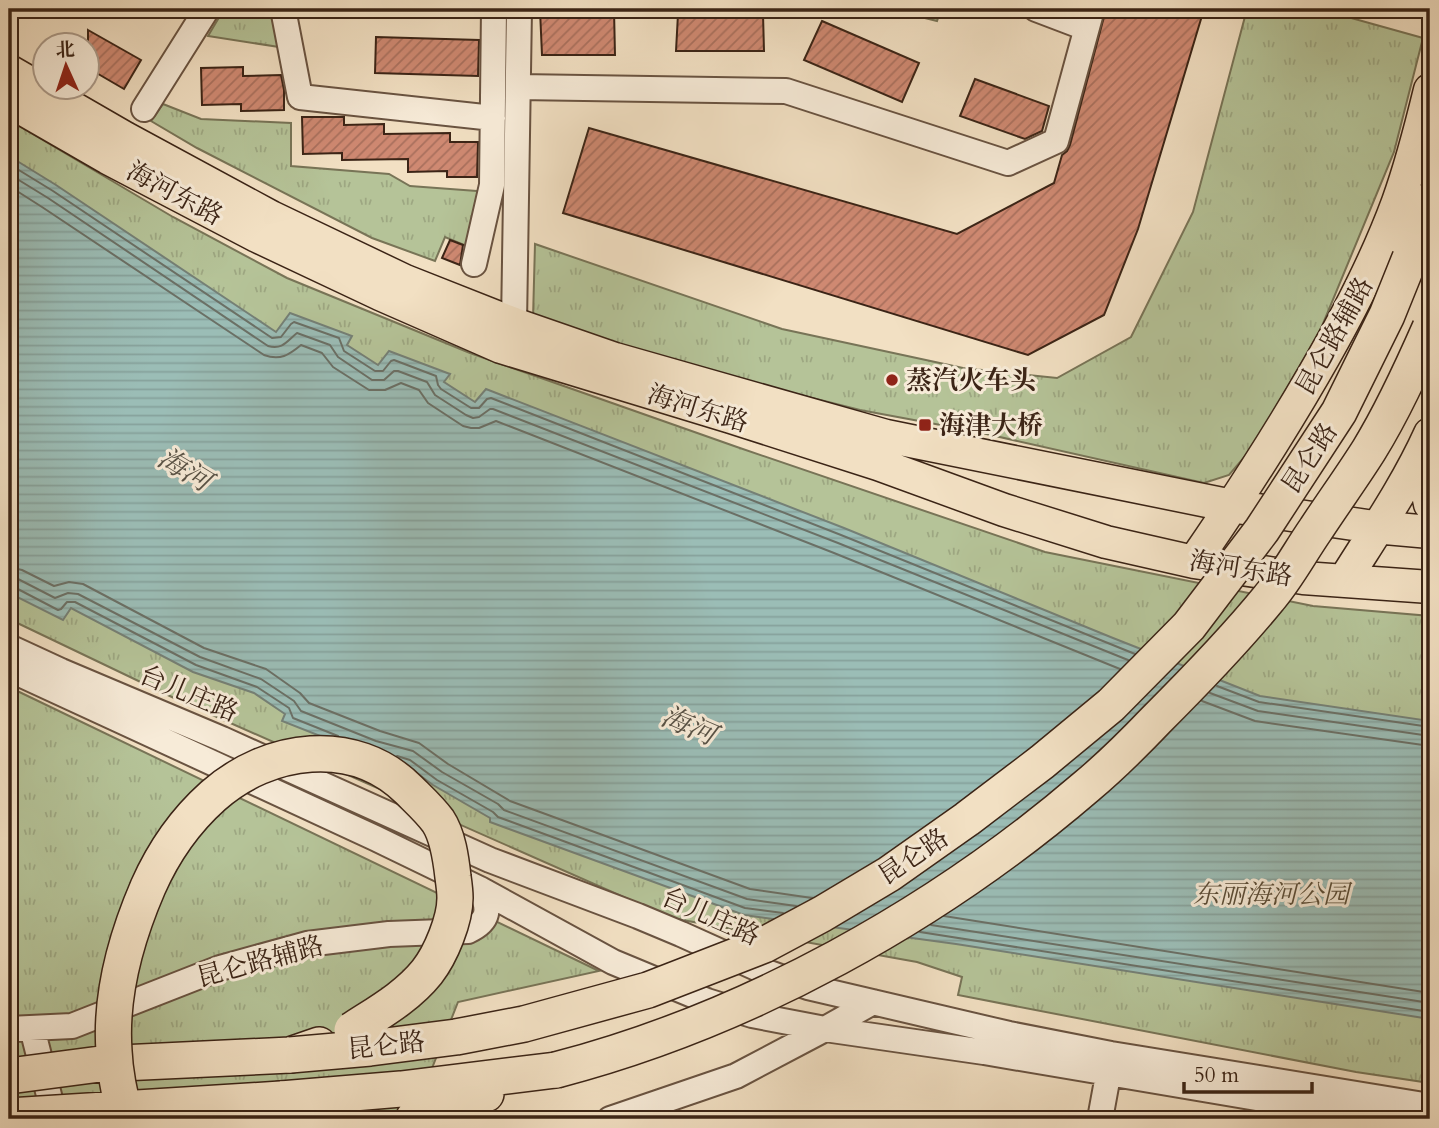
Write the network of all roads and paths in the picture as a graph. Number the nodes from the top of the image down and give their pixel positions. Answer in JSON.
{"nodes":[{"id":1,"x":207,"y":9,"type":"edge"},
{"id":2,"x":283,"y":9,"type":"edge"},
{"id":3,"x":494,"y":9,"type":"edge"},
{"id":4,"x":519,"y":9,"type":"edge"},
{"id":5,"x":1036,"y":9,"type":"edge"},
{"id":6,"x":1089,"y":19,"type":"edge"},
{"id":7,"x":9,"y":71,"type":"edge"},
{"id":8,"x":519,"y":87,"type":"junction"},
{"id":9,"x":1430,"y":90,"type":"edge"},
{"id":10,"x":9,"y":101,"type":"edge"},
{"id":11,"x":144,"y":109,"type":"dead end"},
{"id":12,"x":493,"y":118,"type":"junction"},
{"id":13,"x":1430,"y":200,"type":"edge"},
{"id":14,"x":474,"y":264,"type":"dead end"},
{"id":15,"x":514,"y":324,"type":"junction"},
{"id":16,"x":1430,"y":328,"type":"edge"},
{"id":17,"x":1425,"y":445,"type":"edge"},
{"id":18,"x":1239,"y":497,"type":"junction"},
{"id":19,"x":1430,"y":504,"type":"edge"},
{"id":20,"x":1380,"y":522,"type":"junction"},
{"id":21,"x":1430,"y":532,"type":"edge"},
{"id":22,"x":1194,"y":562,"type":"junction"},
{"id":23,"x":1237,"y":568,"type":"junction"},
{"id":24,"x":1303,"y":578,"type":"junction"},
{"id":25,"x":1343,"y":581,"type":"junction"},
{"id":26,"x":1430,"y":587,"type":"edge"},
{"id":27,"x":9,"y":647,"type":"edge"},
{"id":28,"x":9,"y":670,"type":"edge"},
{"id":29,"x":480,"y":889,"type":"junction"},
{"id":30,"x":873,"y":1002,"type":"junction"},
{"id":31,"x":20,"y":1029,"type":"edge"},
{"id":32,"x":825,"y":1029,"type":"junction"},
{"id":33,"x":9,"y":1055,"type":"edge"},
{"id":34,"x":290,"y":1055,"type":"junction"},
{"id":35,"x":100,"y":1064,"type":"junction"},
{"id":36,"x":1110,"y":1064,"type":"junction"},
{"id":37,"x":556,"y":1070,"type":"junction"},
{"id":38,"x":9,"y":1076,"type":"edge"},
{"id":39,"x":281,"y":1099,"type":"junction"},
{"id":40,"x":1430,"y":1106,"type":"edge"},
{"id":41,"x":9,"y":1116,"type":"edge"},
{"id":42,"x":55,"y":1119,"type":"edge"},
{"id":43,"x":126,"y":1119,"type":"edge"},
{"id":44,"x":185,"y":1119,"type":"edge"},
{"id":45,"x":413,"y":1119,"type":"edge"},
{"id":46,"x":610,"y":1119,"type":"edge"},
{"id":47,"x":1100,"y":1119,"type":"edge"},
{"id":48,"x":1381,"y":1119,"type":"edge"}],
"edges":[{"from":1,"to":11,"type":"street"},
{"from":2,"to":12,"type":"street"},
{"from":3,"to":12,"type":"street"},
{"from":4,"to":8,"type":"street"},
{"from":5,"to":6,"type":"street"},
{"from":6,"to":8,"type":"street"},
{"from":7,"to":15,"type":"main road","name":"海河东路"},
{"from":8,"to":15,"type":"street"},
{"from":9,"to":18,"type":"main road","name":"昆仑路辅路"},
{"from":10,"to":22,"type":"main road","name":"海河东路"},
{"from":12,"to":14,"type":"street"},
{"from":13,"to":34,"type":"highway","name":"昆仑路","bridge":true},
{"from":15,"to":18,"type":"main road","name":"海河东路"},
{"from":16,"to":37,"type":"highway","name":"昆仑路","bridge":true},
{"from":17,"to":19,"type":"main road"},
{"from":17,"to":20,"type":"main road"},
{"from":18,"to":20,"type":"main road","name":"海河东路"},
{"from":18,"to":22,"type":"main road","name":"昆仑路辅路"},
{"from":18,"to":23,"type":"main road"},
{"from":20,"to":21,"type":"main road","name":"海河东路"},
{"from":20,"to":24,"type":"main road"},
{"from":20,"to":25,"type":"main road"},
{"from":22,"to":23,"type":"main road","name":"海河东路"},
{"from":23,"to":24,"type":"main road","name":"海河东路"},
{"from":24,"to":25,"type":"main road","name":"海河东路"},
{"from":25,"to":26,"type":"main road","name":"海河东路"},
{"from":27,"to":30,"type":"street","name":"台儿庄路"},
{"from":28,"to":29,"type":"street","name":"台儿庄路"},
{"from":29,"to":31,"type":"street","name":"昆仑路辅路"},
{"from":29,"to":32,"type":"street","name":"台儿庄路"},
{"from":30,"to":32,"type":"street"},
{"from":30,"to":36,"type":"street","name":"台儿庄路"},
{"from":31,"to":42,"type":"street"},
{"from":32,"to":36,"type":"street","name":"台儿庄路"},
{"from":32,"to":46,"type":"street"},
{"from":33,"to":35,"type":"highway","bridge":true},
{"from":34,"to":35,"type":"highway","name":"昆仑路","bridge":true},
{"from":34,"to":43,"type":"highway","bridge":true},
{"from":35,"to":38,"type":"highway","bridge":true},
{"from":36,"to":40,"type":"street","name":"台儿庄路"},
{"from":36,"to":47,"type":"street"},
{"from":36,"to":48,"type":"street","name":"台儿庄路"},
{"from":37,"to":39,"type":"highway","name":"昆仑路"},
{"from":37,"to":45,"type":"highway"},
{"from":39,"to":41,"type":"highway","bridge":true},
{"from":39,"to":44,"type":"highway","bridge":true}]}
